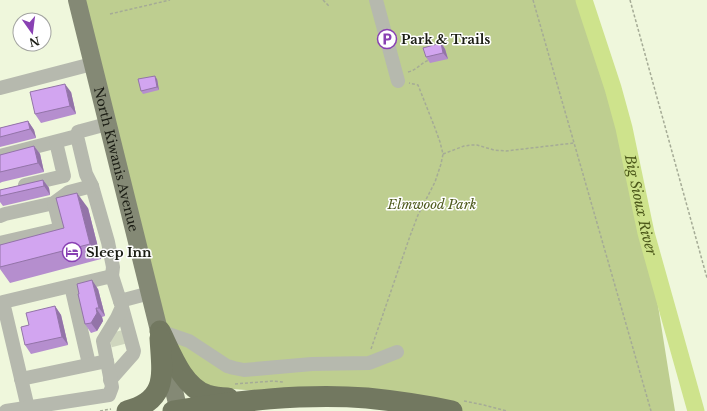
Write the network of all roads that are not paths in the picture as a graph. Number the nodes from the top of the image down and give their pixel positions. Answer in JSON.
{"nodes":[{"id":1,"x":77,"y":0,"type":"edge"},
{"id":2,"x":376,"y":0,"type":"edge"},
{"id":3,"x":92,"y":64,"type":"junction"},
{"id":4,"x":397,"y":78,"type":"road end"},
{"id":5,"x":0,"y":88,"type":"edge"},
{"id":6,"x":107,"y":124,"type":"junction"},
{"id":7,"x":77,"y":136,"type":"junction"},
{"id":8,"x":56,"y":142,"type":"junction"},
{"id":9,"x":0,"y":156,"type":"edge"},
{"id":10,"x":64,"y":176,"type":"junction"},
{"id":11,"x":92,"y":186,"type":"junction"},
{"id":12,"x":12,"y":188,"type":"edge"},
{"id":13,"x":69,"y":192,"type":"junction"},
{"id":14,"x":54,"y":203,"type":"junction"},
{"id":15,"x":0,"y":216,"type":"edge"},
{"id":16,"x":0,"y":243,"type":"edge"},
{"id":17,"x":112,"y":276,"type":"junction"},
{"id":18,"x":71,"y":286,"type":"junction"},
{"id":19,"x":150,"y":293,"type":"junction"},
{"id":20,"x":1,"y":296,"type":"edge"},
{"id":21,"x":121,"y":304,"type":"junction"},
{"id":22,"x":160,"y":331,"type":"junction"},
{"id":23,"x":397,"y":352,"type":"dead end"},
{"id":24,"x":107,"y":361,"type":"junction"},
{"id":25,"x":89,"y":364,"type":"junction"},
{"id":26,"x":21,"y":379,"type":"junction"},
{"id":27,"x":110,"y":380,"type":"junction"},
{"id":28,"x":263,"y":399,"type":"junction"},
{"id":29,"x":28,"y":408,"type":"junction"},
{"id":30,"x":6,"y":411,"type":"edge"},
{"id":31,"x":127,"y":411,"type":"edge"},
{"id":32,"x":177,"y":411,"type":"edge"},
{"id":33,"x":452,"y":411,"type":"edge"}],
"edges":[{"from":1,"to":3,"type":"main road","name":"North Kiwanis Avenue"},
{"from":2,"to":4,"type":"street"},
{"from":3,"to":5,"type":"street"},
{"from":3,"to":6,"type":"main road","name":"North Kiwanis Avenue"},
{"from":6,"to":7,"type":"street"},
{"from":6,"to":19,"type":"main road","name":"North Kiwanis Avenue"},
{"from":7,"to":8,"type":"street"},
{"from":7,"to":11,"type":"street"},
{"from":8,"to":9,"type":"street"},
{"from":8,"to":10,"type":"street"},
{"from":10,"to":12,"type":"street"},
{"from":10,"to":13,"type":"street"},
{"from":11,"to":13,"type":"street"},
{"from":11,"to":17,"type":"street"},
{"from":13,"to":14,"type":"street"},
{"from":14,"to":15,"type":"street"},
{"from":14,"to":16,"type":"street"},
{"from":17,"to":18,"type":"street"},
{"from":17,"to":21,"type":"street"},
{"from":18,"to":20,"type":"street"},
{"from":18,"to":25,"type":"street"},
{"from":19,"to":21,"type":"street"},
{"from":19,"to":22,"type":"main road","name":"North Kiwanis Avenue"},
{"from":20,"to":26,"type":"street"},
{"from":21,"to":24,"type":"street"},
{"from":21,"to":27,"type":"street"},
{"from":22,"to":23,"type":"street"},
{"from":22,"to":28,"type":"highway"},
{"from":22,"to":31,"type":"highway"},
{"from":22,"to":32,"type":"main road","name":"North Kiwanis Avenue"},
{"from":24,"to":25,"type":"street"},
{"from":24,"to":27,"type":"street"},
{"from":25,"to":26,"type":"street"},
{"from":26,"to":29,"type":"street"},
{"from":27,"to":29,"type":"street"},
{"from":28,"to":32,"type":"highway"},
{"from":28,"to":33,"type":"highway"},
{"from":29,"to":30,"type":"street"}]}
